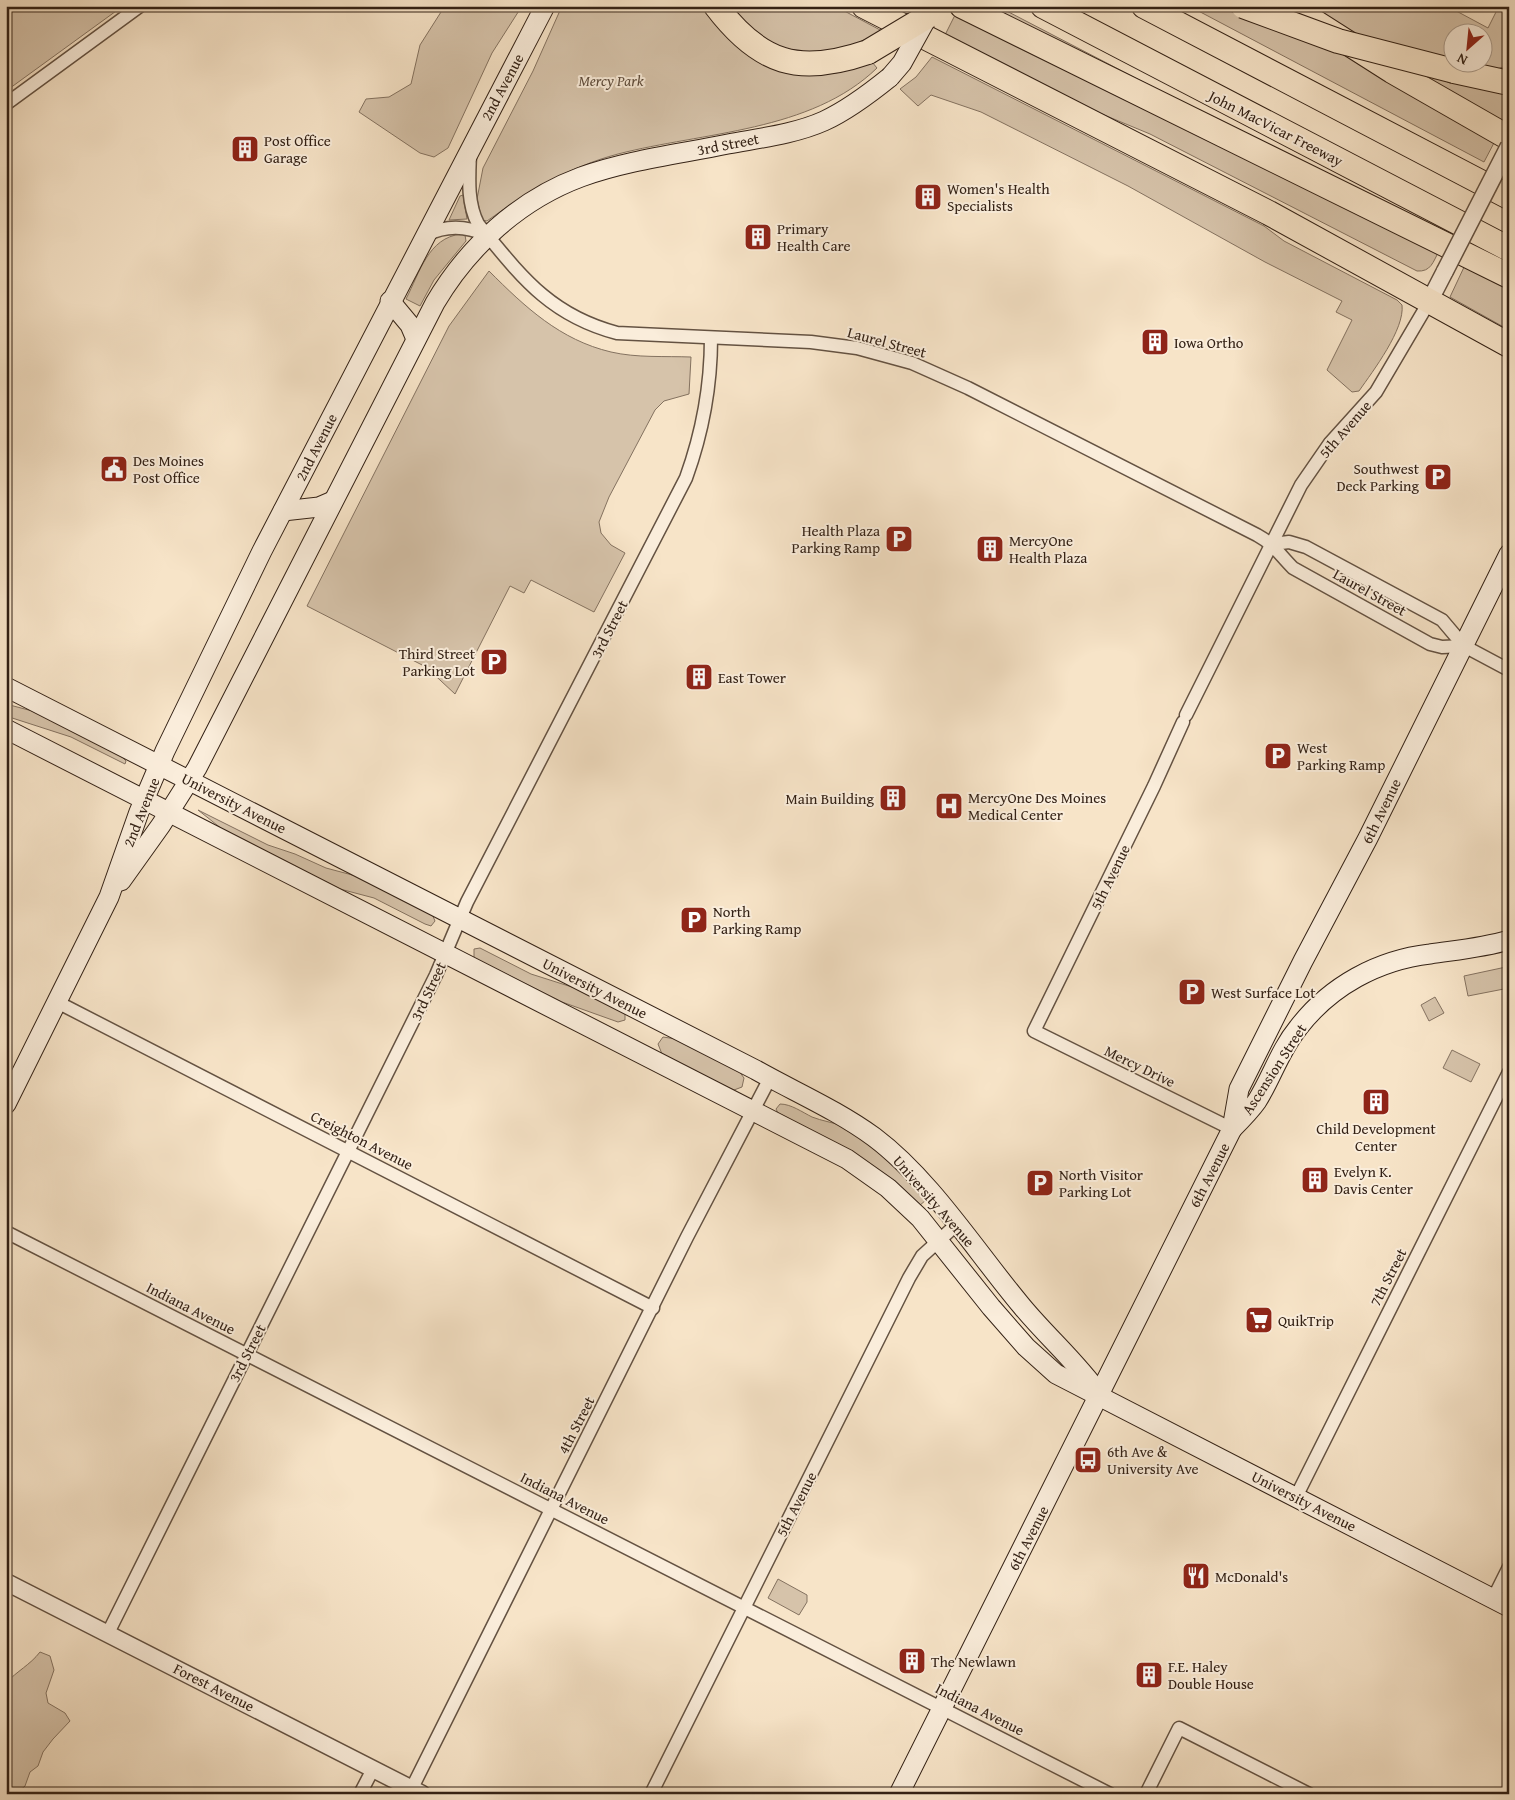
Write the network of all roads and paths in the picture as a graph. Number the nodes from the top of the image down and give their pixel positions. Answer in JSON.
{"nodes":[{"id":1,"x":140,"y":6,"type":"edge"},
{"id":2,"x":545,"y":6,"type":"edge"},
{"id":3,"x":716,"y":6,"type":"edge"},
{"id":4,"x":864,"y":6,"type":"edge"},
{"id":5,"x":962,"y":6,"type":"edge"},
{"id":6,"x":1043,"y":6,"type":"edge"},
{"id":7,"x":1144,"y":6,"type":"edge"},
{"id":8,"x":1243,"y":6,"type":"edge"},
{"id":9,"x":1290,"y":6,"type":"edge"},
{"id":10,"x":930,"y":11,"type":"edge"},
{"id":11,"x":1509,"y":83,"type":"edge"},
{"id":12,"x":6,"y":104,"type":"edge"},
{"id":13,"x":1509,"y":138,"type":"edge"},
{"id":14,"x":1509,"y":146,"type":"edge"},
{"id":15,"x":471,"y":147,"type":"junction"},
{"id":16,"x":1509,"y":197,"type":"edge"},
{"id":17,"x":425,"y":235,"type":"junction"},
{"id":18,"x":488,"y":236,"type":"junction"},
{"id":19,"x":1509,"y":249,"type":"edge"},
{"id":20,"x":1509,"y":276,"type":"edge"},
{"id":21,"x":390,"y":301,"type":"junction"},
{"id":22,"x":1429,"y":302,"type":"junction"},
{"id":23,"x":711,"y":338,"type":"junction"},
{"id":24,"x":416,"y":339,"type":"junction"},
{"id":25,"x":1509,"y":345,"type":"edge"},
{"id":26,"x":332,"y":501,"type":"junction"},
{"id":27,"x":283,"y":511,"type":"junction"},
{"id":28,"x":1273,"y":544,"type":"junction"},
{"id":29,"x":1509,"y":554,"type":"edge"},
{"id":30,"x":1464,"y":646,"type":"junction"},
{"id":31,"x":1509,"y":670,"type":"edge"},
{"id":32,"x":6,"y":687,"type":"edge"},
{"id":33,"x":6,"y":729,"type":"edge"},
{"id":34,"x":159,"y":765,"type":"junction"},
{"id":35,"x":189,"y":780,"type":"junction"},
{"id":36,"x":144,"y":799,"type":"junction"},
{"id":37,"x":170,"y":812,"type":"junction"},
{"id":38,"x":109,"y":897,"type":"junction"},
{"id":39,"x":459,"y":919,"type":"junction"},
{"id":40,"x":1509,"y":940,"type":"edge"},
{"id":41,"x":445,"y":953,"type":"junction"},
{"id":42,"x":57,"y":1002,"type":"junction"},
{"id":43,"x":1034,"y":1031,"type":"joint"},
{"id":44,"x":1509,"y":1072,"type":"edge"},
{"id":45,"x":770,"y":1078,"type":"junction"},
{"id":46,"x":6,"y":1104,"type":"edge"},
{"id":47,"x":752,"y":1109,"type":"junction"},
{"id":48,"x":1232,"y":1129,"type":"junction"},
{"id":49,"x":349,"y":1152,"type":"junction"},
{"id":50,"x":956,"y":1225,"type":"junction"},
{"id":51,"x":6,"y":1232,"type":"edge"},
{"id":52,"x":939,"y":1240,"type":"junction"},
{"id":53,"x":653,"y":1308,"type":"junction"},
{"id":54,"x":247,"y":1354,"type":"junction"},
{"id":55,"x":1100,"y":1395,"type":"junction"},
{"id":56,"x":1296,"y":1496,"type":"junction"},
{"id":57,"x":552,"y":1510,"type":"junction"},
{"id":58,"x":1509,"y":1567,"type":"edge"},
{"id":59,"x":6,"y":1582,"type":"edge"},
{"id":60,"x":1501,"y":1602,"type":"edge"},
{"id":61,"x":744,"y":1607,"type":"junction"},
{"id":62,"x":108,"y":1633,"type":"junction"},
{"id":63,"x":942,"y":1708,"type":"junction"},
{"id":64,"x":373,"y":1769,"type":"junction"},
{"id":65,"x":417,"y":1791,"type":"edge"},
{"id":66,"x":360,"y":1794,"type":"edge"},
{"id":67,"x":651,"y":1794,"type":"edge"},
{"id":68,"x":899,"y":1794,"type":"edge"},
{"id":69,"x":1110,"y":1794,"type":"edge"},
{"id":70,"x":1146,"y":1794,"type":"edge"},
{"id":71,"x":1309,"y":1794,"type":"edge"}],
"edges":[{"from":1,"to":12,"type":"street"},
{"from":2,"to":15,"type":"main road","name":"2nd Avenue"},
{"from":3,"to":10,"type":"highway","bridge":true},
{"from":4,"to":22,"type":"highway"},
{"from":5,"to":20,"type":"highway"},
{"from":6,"to":19,"type":"highway","name":"John MacVicar Freeway"},
{"from":7,"to":16,"type":"highway"},
{"from":8,"to":11,"type":"highway","bridge":true},
{"from":9,"to":13,"type":"highway"},
{"from":10,"to":18,"type":"main road","name":"3rd Street","bridge":true},
{"from":14,"to":22,"type":"street","name":"5th Avenue","bridge":true},
{"from":15,"to":17,"type":"main road","name":"2nd Avenue"},
{"from":15,"to":18,"type":"street","name":"Laurel Street"},
{"from":17,"to":18,"type":"street"},
{"from":17,"to":21,"type":"main road","name":"2nd Avenue"},
{"from":18,"to":23,"type":"street","name":"Laurel Street"},
{"from":18,"to":24,"type":"main road","name":"2nd Avenue"},
{"from":21,"to":24,"type":"main road"},
{"from":21,"to":27,"type":"main road","name":"2nd Avenue"},
{"from":22,"to":25,"type":"highway"},
{"from":22,"to":28,"type":"street","name":"5th Avenue"},
{"from":23,"to":28,"type":"street","name":"Laurel Street"},
{"from":23,"to":39,"type":"street","name":"3rd Street"},
{"from":24,"to":26,"type":"main road","name":"2nd Avenue"},
{"from":26,"to":27,"type":"main road"},
{"from":26,"to":35,"type":"main road","name":"2nd Avenue"},
{"from":27,"to":34,"type":"main road","name":"2nd Avenue"},
{"from":28,"to":30,"type":"street","name":"Laurel Street"},
{"from":28,"to":30,"type":"street","name":"Laurel Street"},
{"from":28,"to":43,"type":"street","name":"5th Avenue"},
{"from":29,"to":30,"type":"main road","name":"6th Avenue"},
{"from":30,"to":31,"type":"street","name":"Laurel Street"},
{"from":30,"to":48,"type":"main road","name":"6th Avenue"},
{"from":32,"to":34,"type":"main road","name":"University Avenue"},
{"from":33,"to":36,"type":"main road","name":"University Avenue"},
{"from":34,"to":35,"type":"main road","name":"University Avenue"},
{"from":34,"to":36,"type":"main road","name":"2nd Avenue"},
{"from":35,"to":37,"type":"main road","name":"2nd Avenue"},
{"from":35,"to":39,"type":"main road","name":"University Avenue"},
{"from":36,"to":37,"type":"main road","name":"University Avenue"},
{"from":36,"to":38,"type":"main road","name":"2nd Avenue"},
{"from":37,"to":38,"type":"main road","name":"2nd Avenue"},
{"from":37,"to":41,"type":"main road","name":"University Avenue"},
{"from":38,"to":42,"type":"main road","name":"2nd Avenue"},
{"from":39,"to":41,"type":"street","name":"3rd Street"},
{"from":39,"to":45,"type":"main road","name":"University Avenue"},
{"from":40,"to":48,"type":"main road","name":"Ascension Street"},
{"from":41,"to":47,"type":"main road","name":"University Avenue"},
{"from":41,"to":49,"type":"street","name":"3rd Street"},
{"from":42,"to":46,"type":"main road","name":"2nd Avenue"},
{"from":42,"to":49,"type":"street","name":"Creighton Avenue"},
{"from":43,"to":48,"type":"street","name":"Mercy Drive"},
{"from":44,"to":56,"type":"street","name":"7th Street"},
{"from":45,"to":47,"type":"street","name":"4th Street"},
{"from":45,"to":50,"type":"main road","name":"University Avenue"},
{"from":47,"to":52,"type":"main road","name":"University Avenue"},
{"from":47,"to":53,"type":"street","name":"4th Street"},
{"from":48,"to":55,"type":"main road","name":"6th Avenue"},
{"from":49,"to":53,"type":"street","name":"Creighton Avenue"},
{"from":49,"to":54,"type":"street","name":"3rd Street"},
{"from":50,"to":52,"type":"street","name":"5th Avenue"},
{"from":50,"to":55,"type":"main road","name":"University Avenue"},
{"from":51,"to":54,"type":"street","name":"Indiana Avenue"},
{"from":52,"to":55,"type":"main road","name":"University Avenue"},
{"from":52,"to":61,"type":"street","name":"5th Avenue"},
{"from":53,"to":57,"type":"street","name":"4th Street"},
{"from":54,"to":57,"type":"street","name":"Indiana Avenue"},
{"from":54,"to":62,"type":"street","name":"3rd Street"},
{"from":55,"to":56,"type":"main road","name":"University Avenue"},
{"from":55,"to":63,"type":"main road","name":"6th Avenue"},
{"from":56,"to":60,"type":"main road","name":"University Avenue"},
{"from":57,"to":61,"type":"street","name":"Indiana Avenue"},
{"from":57,"to":65,"type":"street","name":"4th Street"},
{"from":58,"to":60,"type":"street"},
{"from":59,"to":62,"type":"street","name":"Forest Avenue"},
{"from":61,"to":63,"type":"street","name":"Indiana Avenue"},
{"from":61,"to":67,"type":"street","name":"5th Avenue"},
{"from":62,"to":64,"type":"street","name":"Forest Avenue"},
{"from":63,"to":68,"type":"main road","name":"6th Avenue"},
{"from":63,"to":69,"type":"street","name":"Indiana Avenue"},
{"from":64,"to":65,"type":"street","name":"Forest Avenue"},
{"from":64,"to":66,"type":"street"},
{"from":70,"to":71,"type":"street"}]}
